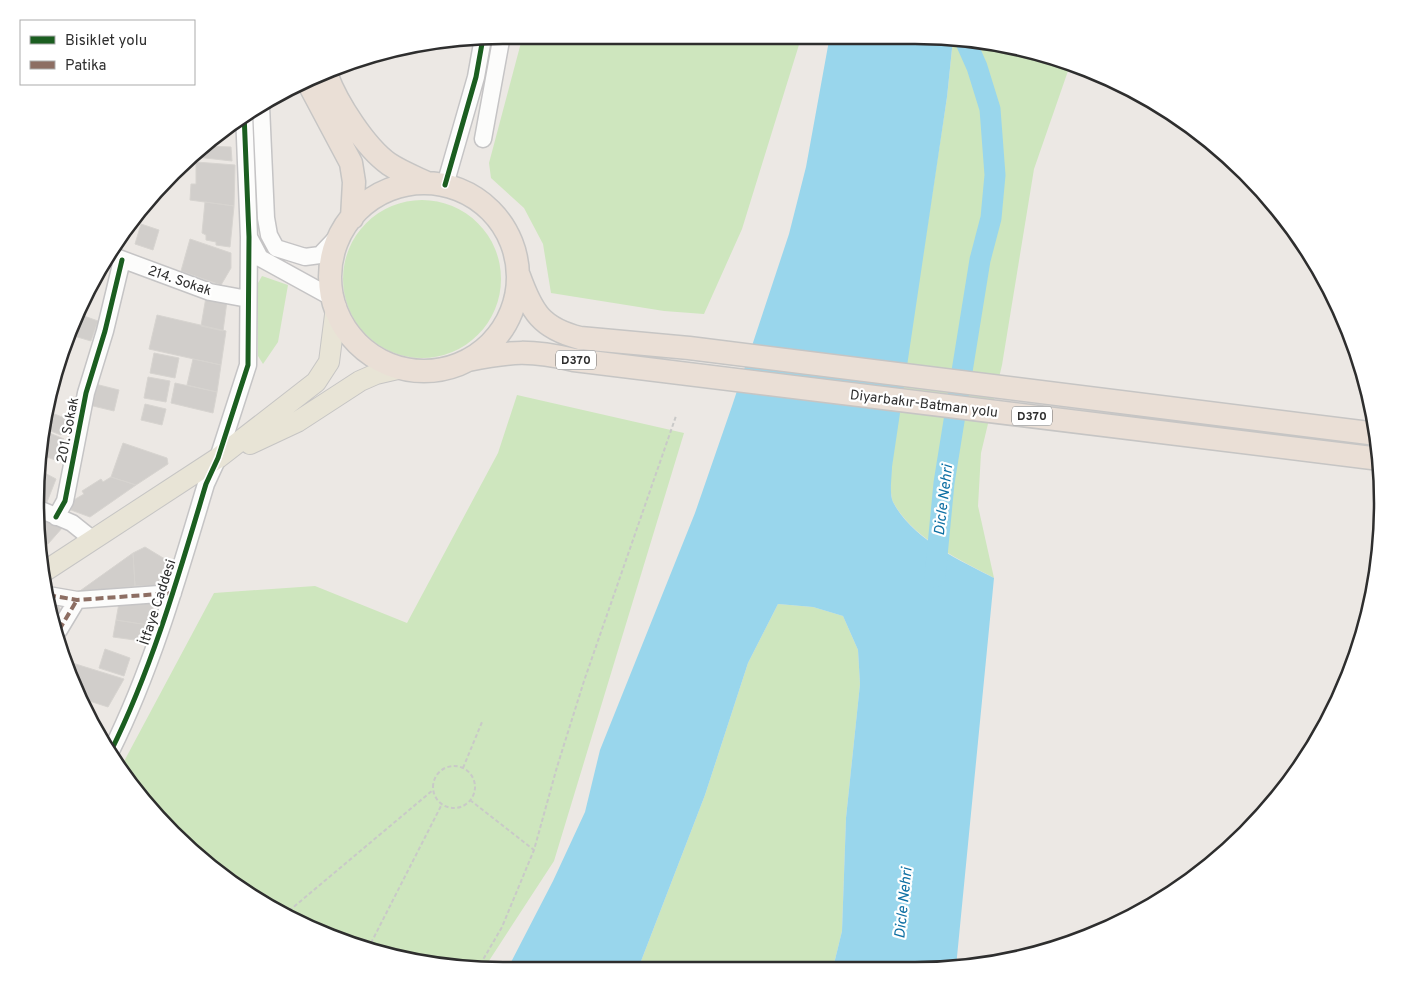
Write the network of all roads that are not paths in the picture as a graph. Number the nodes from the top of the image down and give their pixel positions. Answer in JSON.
{"nodes":[{"id":1,"x":500,"y":44,"type":"edge"},
{"id":2,"x":482,"y":45,"type":"edge"},
{"id":3,"x":328,"y":78,"type":"edge"},
{"id":4,"x":310,"y":86,"type":"edge"},
{"id":5,"x":261,"y":112,"type":"edge"},
{"id":6,"x":245,"y":124,"type":"edge"},
{"id":7,"x":483,"y":139,"type":"dead end"},
{"id":8,"x":438,"y":184,"type":"junction"},
{"id":9,"x":346,"y":226,"type":"junction"},
{"id":10,"x":250,"y":237,"type":"junction"},
{"id":11,"x":117,"y":258,"type":"edge"},
{"id":12,"x":518,"y":276,"type":"junction"},
{"id":13,"x":248,"y":300,"type":"junction"},
{"id":14,"x":334,"y":302,"type":"junction"},
{"id":15,"x":468,"y":360,"type":"junction"},
{"id":16,"x":402,"y":368,"type":"junction"},
{"id":17,"x":1368,"y":433,"type":"edge"},
{"id":18,"x":218,"y":458,"type":"junction"},
{"id":19,"x":1371,"y":458,"type":"edge"},
{"id":20,"x":44,"y":511,"type":"edge"},
{"id":21,"x":56,"y":516,"type":"junction"},
{"id":22,"x":92,"y":540,"type":"junction"},
{"id":23,"x":49,"y":568,"type":"edge"},
{"id":24,"x":173,"y":593,"type":"junction"},
{"id":25,"x":54,"y":597,"type":"edge"},
{"id":26,"x":78,"y":600,"type":"junction"},
{"id":27,"x":61,"y":627,"type":"edge"},
{"id":28,"x":113,"y":746,"type":"edge"}],
"edges":[{"from":1,"to":7,"type":"street"},
{"from":2,"to":8,"type":"street"},
{"from":3,"to":8,"type":"highway"},
{"from":4,"to":9,"type":"highway"},
{"from":5,"to":9,"type":"street"},
{"from":6,"to":10,"type":"street","name":"İtfaye Caddesi"},
{"from":8,"to":9,"type":"highway"},
{"from":8,"to":12,"type":"highway"},
{"from":9,"to":14,"type":"highway"},
{"from":10,"to":13,"type":"street","name":"İtfaye Caddesi"},
{"from":10,"to":14,"type":"street"},
{"from":11,"to":13,"type":"street","name":"214. Sokak"},
{"from":11,"to":21,"type":"street","name":"201. Sokak"},
{"from":12,"to":15,"type":"highway"},
{"from":12,"to":17,"type":"highway","name":"Diyarbakır-Batman yolu","number":"D370"},
{"from":13,"to":18,"type":"street","name":"İtfaye Caddesi"},
{"from":14,"to":16,"type":"highway"},
{"from":14,"to":18,"type":"main road"},
{"from":15,"to":16,"type":"highway"},
{"from":15,"to":19,"type":"highway","name":"Diyarbakır-Batman yolu","number":"D370"},
{"from":16,"to":18,"type":"main road"},
{"from":18,"to":22,"type":"main road"},
{"from":18,"to":24,"type":"street","name":"İtfaye Caddesi"},
{"from":20,"to":21,"type":"street"},
{"from":21,"to":22,"type":"street"},
{"from":22,"to":23,"type":"main road"},
{"from":24,"to":26,"type":"street"},
{"from":24,"to":28,"type":"street","name":"İtfaye Caddesi"},
{"from":25,"to":26,"type":"street"},
{"from":26,"to":27,"type":"street"}]}
